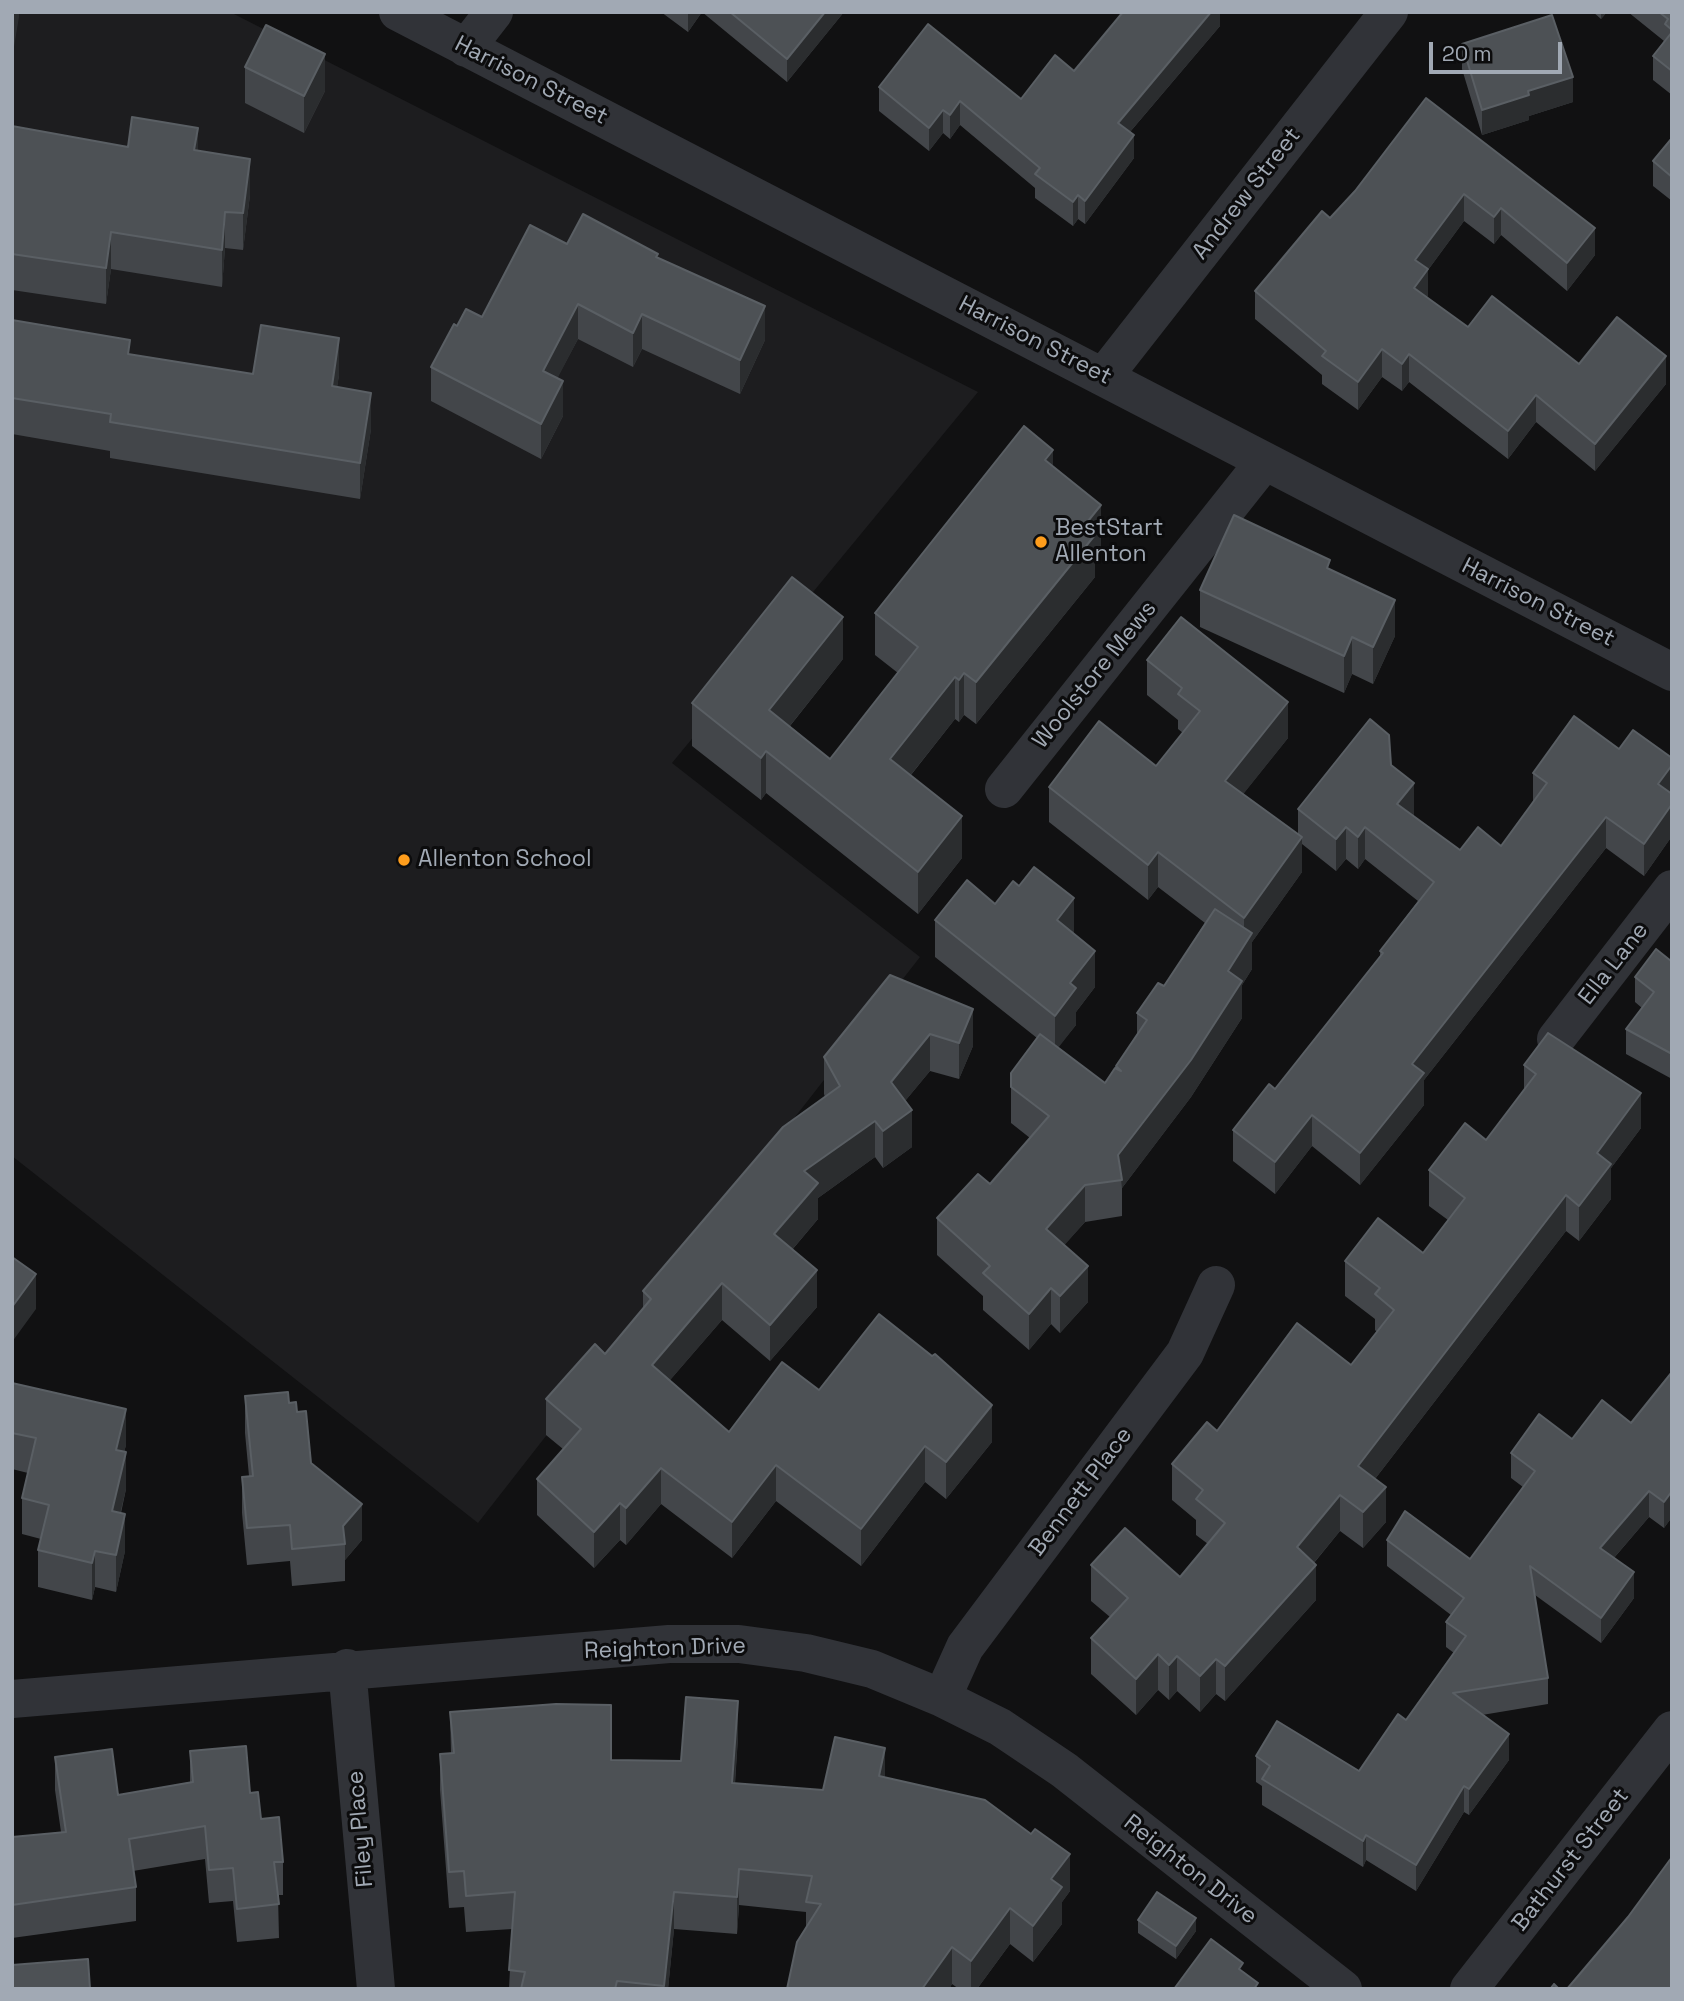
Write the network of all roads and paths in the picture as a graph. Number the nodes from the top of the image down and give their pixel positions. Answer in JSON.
{"nodes":[{"id":1,"x":398,"y":12,"type":"edge"},
{"id":2,"x":494,"y":12,"type":"edge"},
{"id":3,"x":1389,"y":12,"type":"edge"},
{"id":4,"x":466,"y":48,"type":"junction"},
{"id":5,"x":1104,"y":376,"type":"junction"},
{"id":6,"x":1264,"y":462,"type":"junction"},
{"id":7,"x":1672,"y":672,"type":"edge"},
{"id":8,"x":1004,"y":789,"type":"dead end"},
{"id":9,"x":1672,"y":889,"type":"edge"},
{"id":10,"x":1556,"y":1039,"type":"edge"},
{"id":11,"x":1216,"y":1285,"type":"dead end"},
{"id":12,"x":347,"y":1668,"type":"junction"},
{"id":13,"x":942,"y":1698,"type":"junction"},
{"id":14,"x":12,"y":1699,"type":"edge"},
{"id":15,"x":1672,"y":1730,"type":"edge"},
{"id":16,"x":376,"y":1989,"type":"edge"},
{"id":17,"x":1343,"y":1989,"type":"edge"},
{"id":18,"x":1469,"y":1989,"type":"edge"}],
"edges":[{"from":1,"to":4,"type":"street","name":"Harrison Street"},
{"from":2,"to":4,"type":"street"},
{"from":3,"to":5,"type":"street","name":"Andrew Street"},
{"from":4,"to":5,"type":"street","name":"Harrison Street"},
{"from":5,"to":6,"type":"street","name":"Harrison Street"},
{"from":6,"to":7,"type":"street","name":"Harrison Street"},
{"from":6,"to":8,"type":"street","name":"Woolstore Mews"},
{"from":9,"to":10,"type":"street","name":"Ella Lane"},
{"from":11,"to":13,"type":"street","name":"Bennett Place"},
{"from":12,"to":13,"type":"street","name":"Reighton Drive"},
{"from":12,"to":14,"type":"street","name":"Reighton Drive"},
{"from":12,"to":16,"type":"street","name":"Filey Place"},
{"from":13,"to":17,"type":"street","name":"Reighton Drive"},
{"from":15,"to":18,"type":"street","name":"Bathurst Street"}]}
